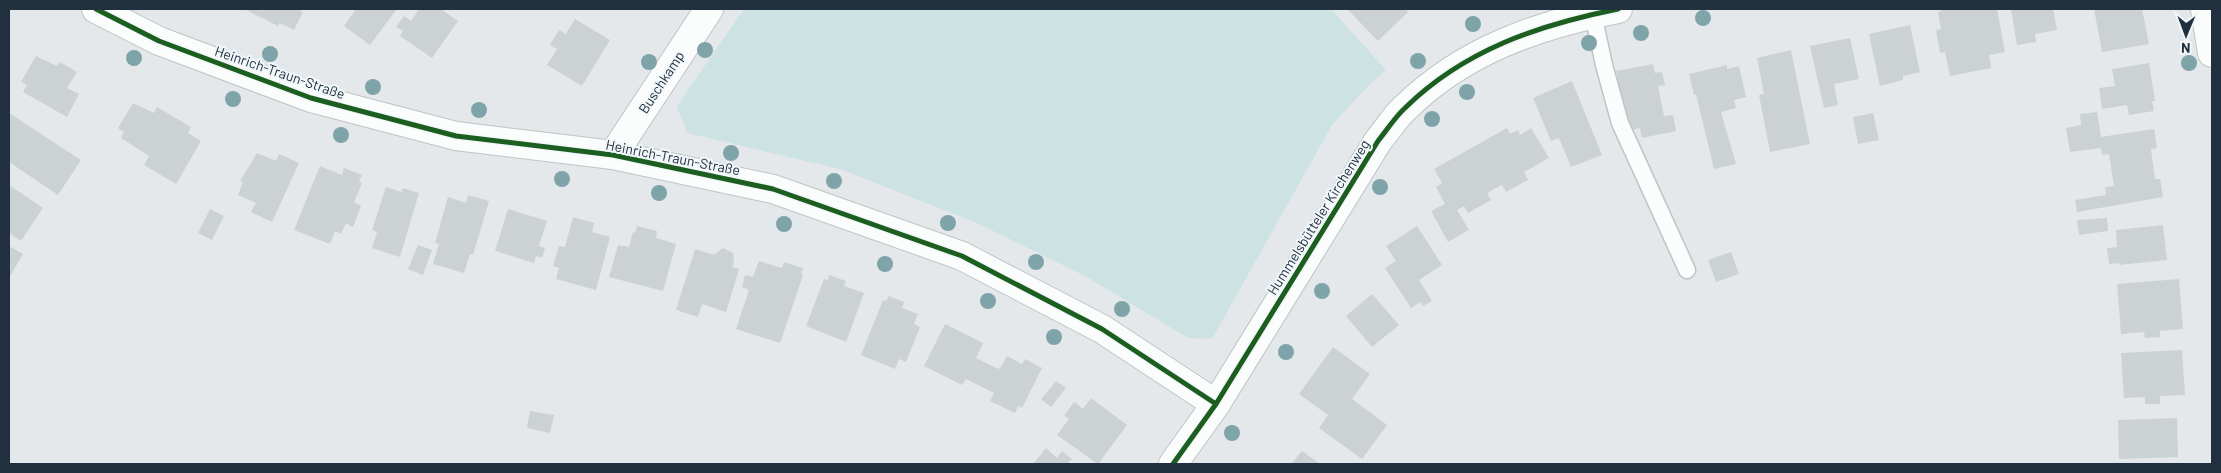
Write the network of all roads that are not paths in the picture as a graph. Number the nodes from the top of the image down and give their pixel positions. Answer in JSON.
{"nodes":[{"id":1,"x":96,"y":9,"type":"edge"},
{"id":2,"x":709,"y":9,"type":"edge"},
{"id":3,"x":2205,"y":9,"type":"edge"},
{"id":4,"x":1600,"y":11,"type":"edge"},
{"id":5,"x":2212,"y":53,"type":"edge"},
{"id":6,"x":613,"y":155,"type":"junction"},
{"id":7,"x":1687,"y":270,"type":"dead end"},
{"id":8,"x":1216,"y":404,"type":"junction"},
{"id":9,"x":1173,"y":464,"type":"edge"}],
"edges":[{"from":1,"to":6,"type":"street","name":"Heinrich-Traun-Straße"},
{"from":2,"to":6,"type":"street","name":"Buschkamp"},
{"from":3,"to":5,"type":"street"},
{"from":4,"to":7,"type":"lane"},
{"from":4,"to":8,"type":"street","name":"Hummelsbütteler Kirchenweg"},
{"from":6,"to":8,"type":"street","name":"Heinrich-Traun-Straße"},
{"from":8,"to":9,"type":"street","name":"Hummelsbütteler Kirchenweg"}]}
